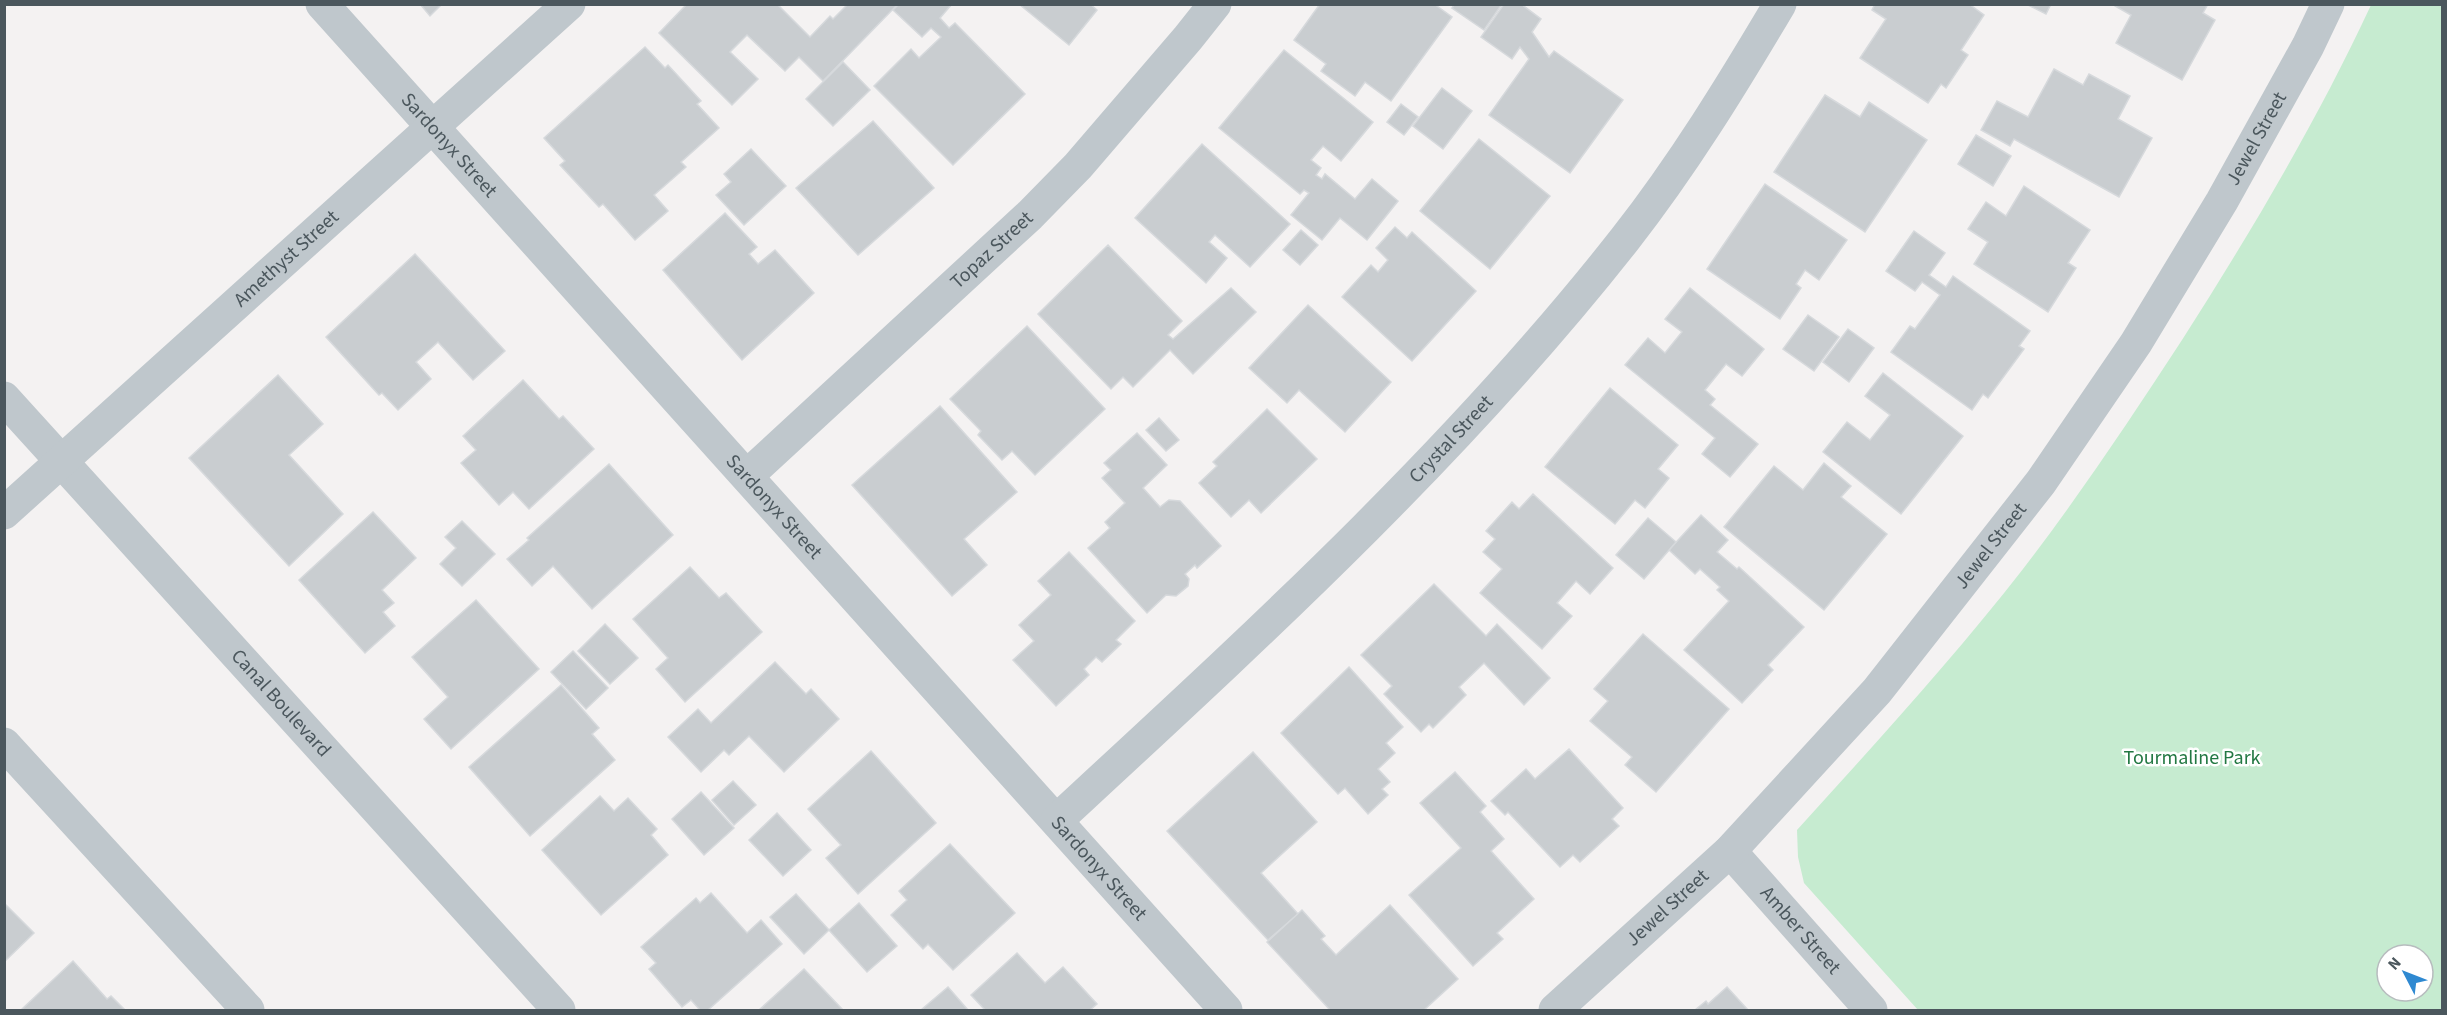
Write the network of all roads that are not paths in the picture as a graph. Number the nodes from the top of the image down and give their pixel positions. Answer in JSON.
{"nodes":[{"id":1,"x":322,"y":4,"type":"edge"},
{"id":2,"x":569,"y":4,"type":"edge"},
{"id":3,"x":1215,"y":4,"type":"edge"},
{"id":4,"x":1780,"y":4,"type":"edge"},
{"id":5,"x":2328,"y":4,"type":"edge"},
{"id":6,"x":434,"y":128,"type":"junction"},
{"id":7,"x":4,"y":398,"type":"edge"},
{"id":8,"x":63,"y":461,"type":"junction"},
{"id":9,"x":747,"y":476,"type":"junction"},
{"id":10,"x":4,"y":513,"type":"edge"},
{"id":11,"x":4,"y":744,"type":"edge"},
{"id":12,"x":1057,"y":820,"type":"junction"},
{"id":13,"x":1730,"y":850,"type":"junction"},
{"id":14,"x":248,"y":1011,"type":"edge"},
{"id":15,"x":559,"y":1011,"type":"edge"},
{"id":16,"x":1226,"y":1011,"type":"edge"},
{"id":17,"x":1555,"y":1011,"type":"edge"},
{"id":18,"x":1871,"y":1011,"type":"edge"}],
"edges":[{"from":1,"to":6,"type":"street","name":"Sardonyx Street"},
{"from":2,"to":6,"type":"street","name":"Amethyst Street"},
{"from":3,"to":9,"type":"street","name":"Topaz Street"},
{"from":4,"to":12,"type":"street","name":"Crystal Street"},
{"from":5,"to":13,"type":"street","name":"Jewel Street"},
{"from":6,"to":8,"type":"street","name":"Amethyst Street"},
{"from":6,"to":9,"type":"street","name":"Sardonyx Street"},
{"from":7,"to":8,"type":"street","name":"Canal Boulevard"},
{"from":8,"to":10,"type":"street","name":"Amethyst Street"},
{"from":8,"to":15,"type":"street","name":"Canal Boulevard"},
{"from":9,"to":12,"type":"street","name":"Sardonyx Street"},
{"from":11,"to":14,"type":"street"},
{"from":12,"to":16,"type":"street","name":"Sardonyx Street"},
{"from":13,"to":17,"type":"street","name":"Jewel Street"},
{"from":13,"to":18,"type":"street","name":"Amber Street"}]}
